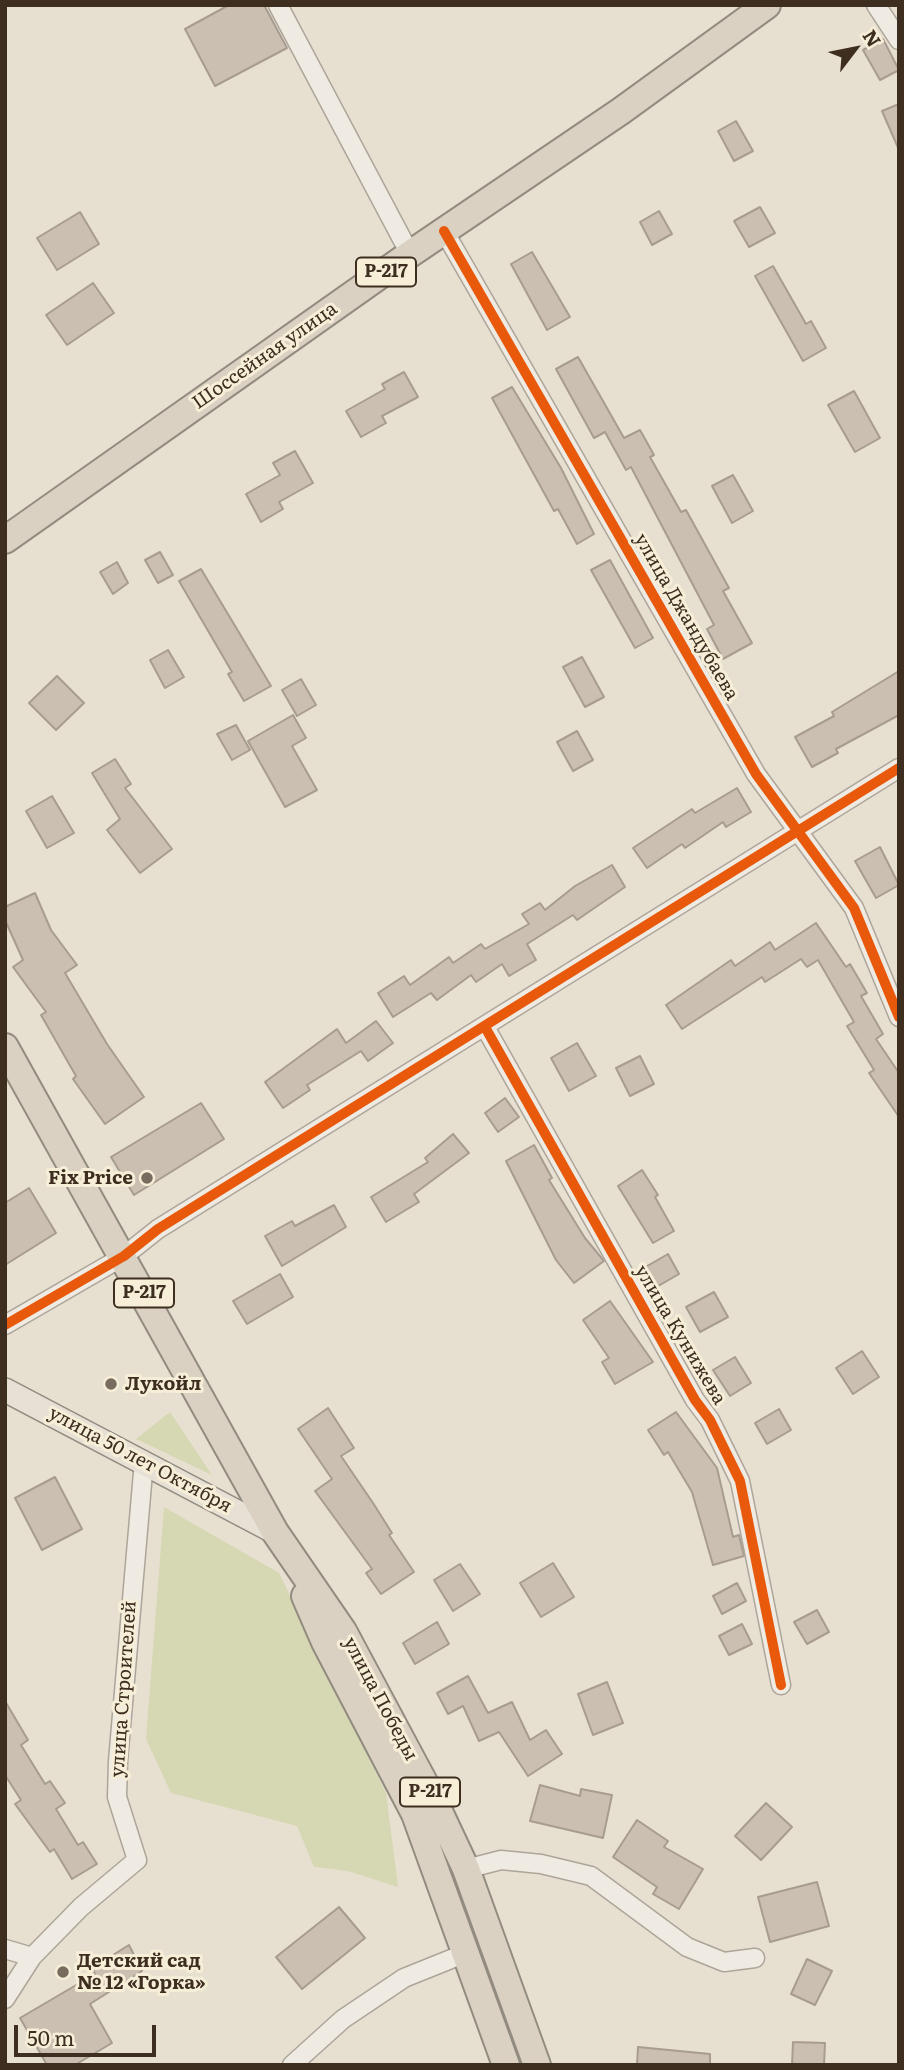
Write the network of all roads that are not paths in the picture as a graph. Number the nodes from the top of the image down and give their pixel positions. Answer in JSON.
{"nodes":[{"id":1,"x":278,"y":5,"type":"edge"},
{"id":2,"x":767,"y":5,"type":"edge"},
{"id":3,"x":876,"y":5,"type":"edge"},
{"id":4,"x":899,"y":40,"type":"edge"},
{"id":5,"x":444,"y":231,"type":"junction"},
{"id":6,"x":410,"y":254,"type":"junction"},
{"id":7,"x":5,"y":540,"type":"edge"},
{"id":8,"x":899,"y":768,"type":"edge"},
{"id":9,"x":798,"y":833,"type":"junction"},
{"id":10,"x":899,"y":1017,"type":"edge"},
{"id":11,"x":485,"y":1027,"type":"junction"},
{"id":12,"x":5,"y":1046,"type":"edge"},
{"id":13,"x":124,"y":1256,"type":"junction"},
{"id":14,"x":5,"y":1325,"type":"edge"},
{"id":15,"x":5,"y":1390,"type":"edge"},
{"id":16,"x":144,"y":1461,"type":"junction"},
{"id":17,"x":278,"y":1536,"type":"junction"},
{"id":18,"x":781,"y":1685,"type":"dead end"},
{"id":19,"x":466,"y":1868,"type":"junction"},
{"id":20,"x":5,"y":1949,"type":"edge"},
{"id":21,"x":466,"y":1953,"type":"junction"},
{"id":22,"x":32,"y":1957,"type":"junction"},
{"id":23,"x":755,"y":1958,"type":"dead end"},
{"id":24,"x":5,"y":1999,"type":"edge"},
{"id":25,"x":292,"y":2065,"type":"edge"},
{"id":26,"x":506,"y":2065,"type":"edge"},
{"id":27,"x":537,"y":2065,"type":"edge"}],
"edges":[{"from":1,"to":6,"type":"street"},
{"from":2,"to":5,"type":"highway","name":"Шоссейная улица","number":"Р-217"},
{"from":3,"to":4,"type":"street"},
{"from":5,"to":6,"type":"highway","name":"Шоссейная улица","number":"Р-217"},
{"from":5,"to":9,"type":"street","name":"улица Джандубаева"},
{"from":6,"to":7,"type":"highway","name":"Шоссейная улица","number":"Р-217"},
{"from":8,"to":9,"type":"street"},
{"from":9,"to":10,"type":"street","name":"улица Джандубаева"},
{"from":9,"to":11,"type":"street"},
{"from":11,"to":13,"type":"street"},
{"from":11,"to":18,"type":"street","name":"улица Кунижева"},
{"from":12,"to":13,"type":"highway","name":"улица Победы","number":"Р-217"},
{"from":13,"to":14,"type":"street"},
{"from":13,"to":17,"type":"highway","name":"улица Победы","number":"Р-217"},
{"from":15,"to":16,"type":"main road","name":"улица 50 лет Октября"},
{"from":16,"to":17,"type":"main road","name":"улица 50 лет Октября"},
{"from":16,"to":22,"type":"street","name":"улица Строителей"},
{"from":17,"to":19,"type":"highway","name":"улица Победы","number":"Р-217"},
{"from":17,"to":21,"type":"highway","name":"улица Победы","number":"Р-217"},
{"from":19,"to":23,"type":"street"},
{"from":19,"to":27,"type":"highway","name":"улица Победы","number":"Р-217"},
{"from":20,"to":22,"type":"street"},
{"from":21,"to":25,"type":"street"},
{"from":21,"to":26,"type":"highway","name":"улица Победы","number":"Р-217"},
{"from":22,"to":24,"type":"street","name":"улица Строителей"}]}
